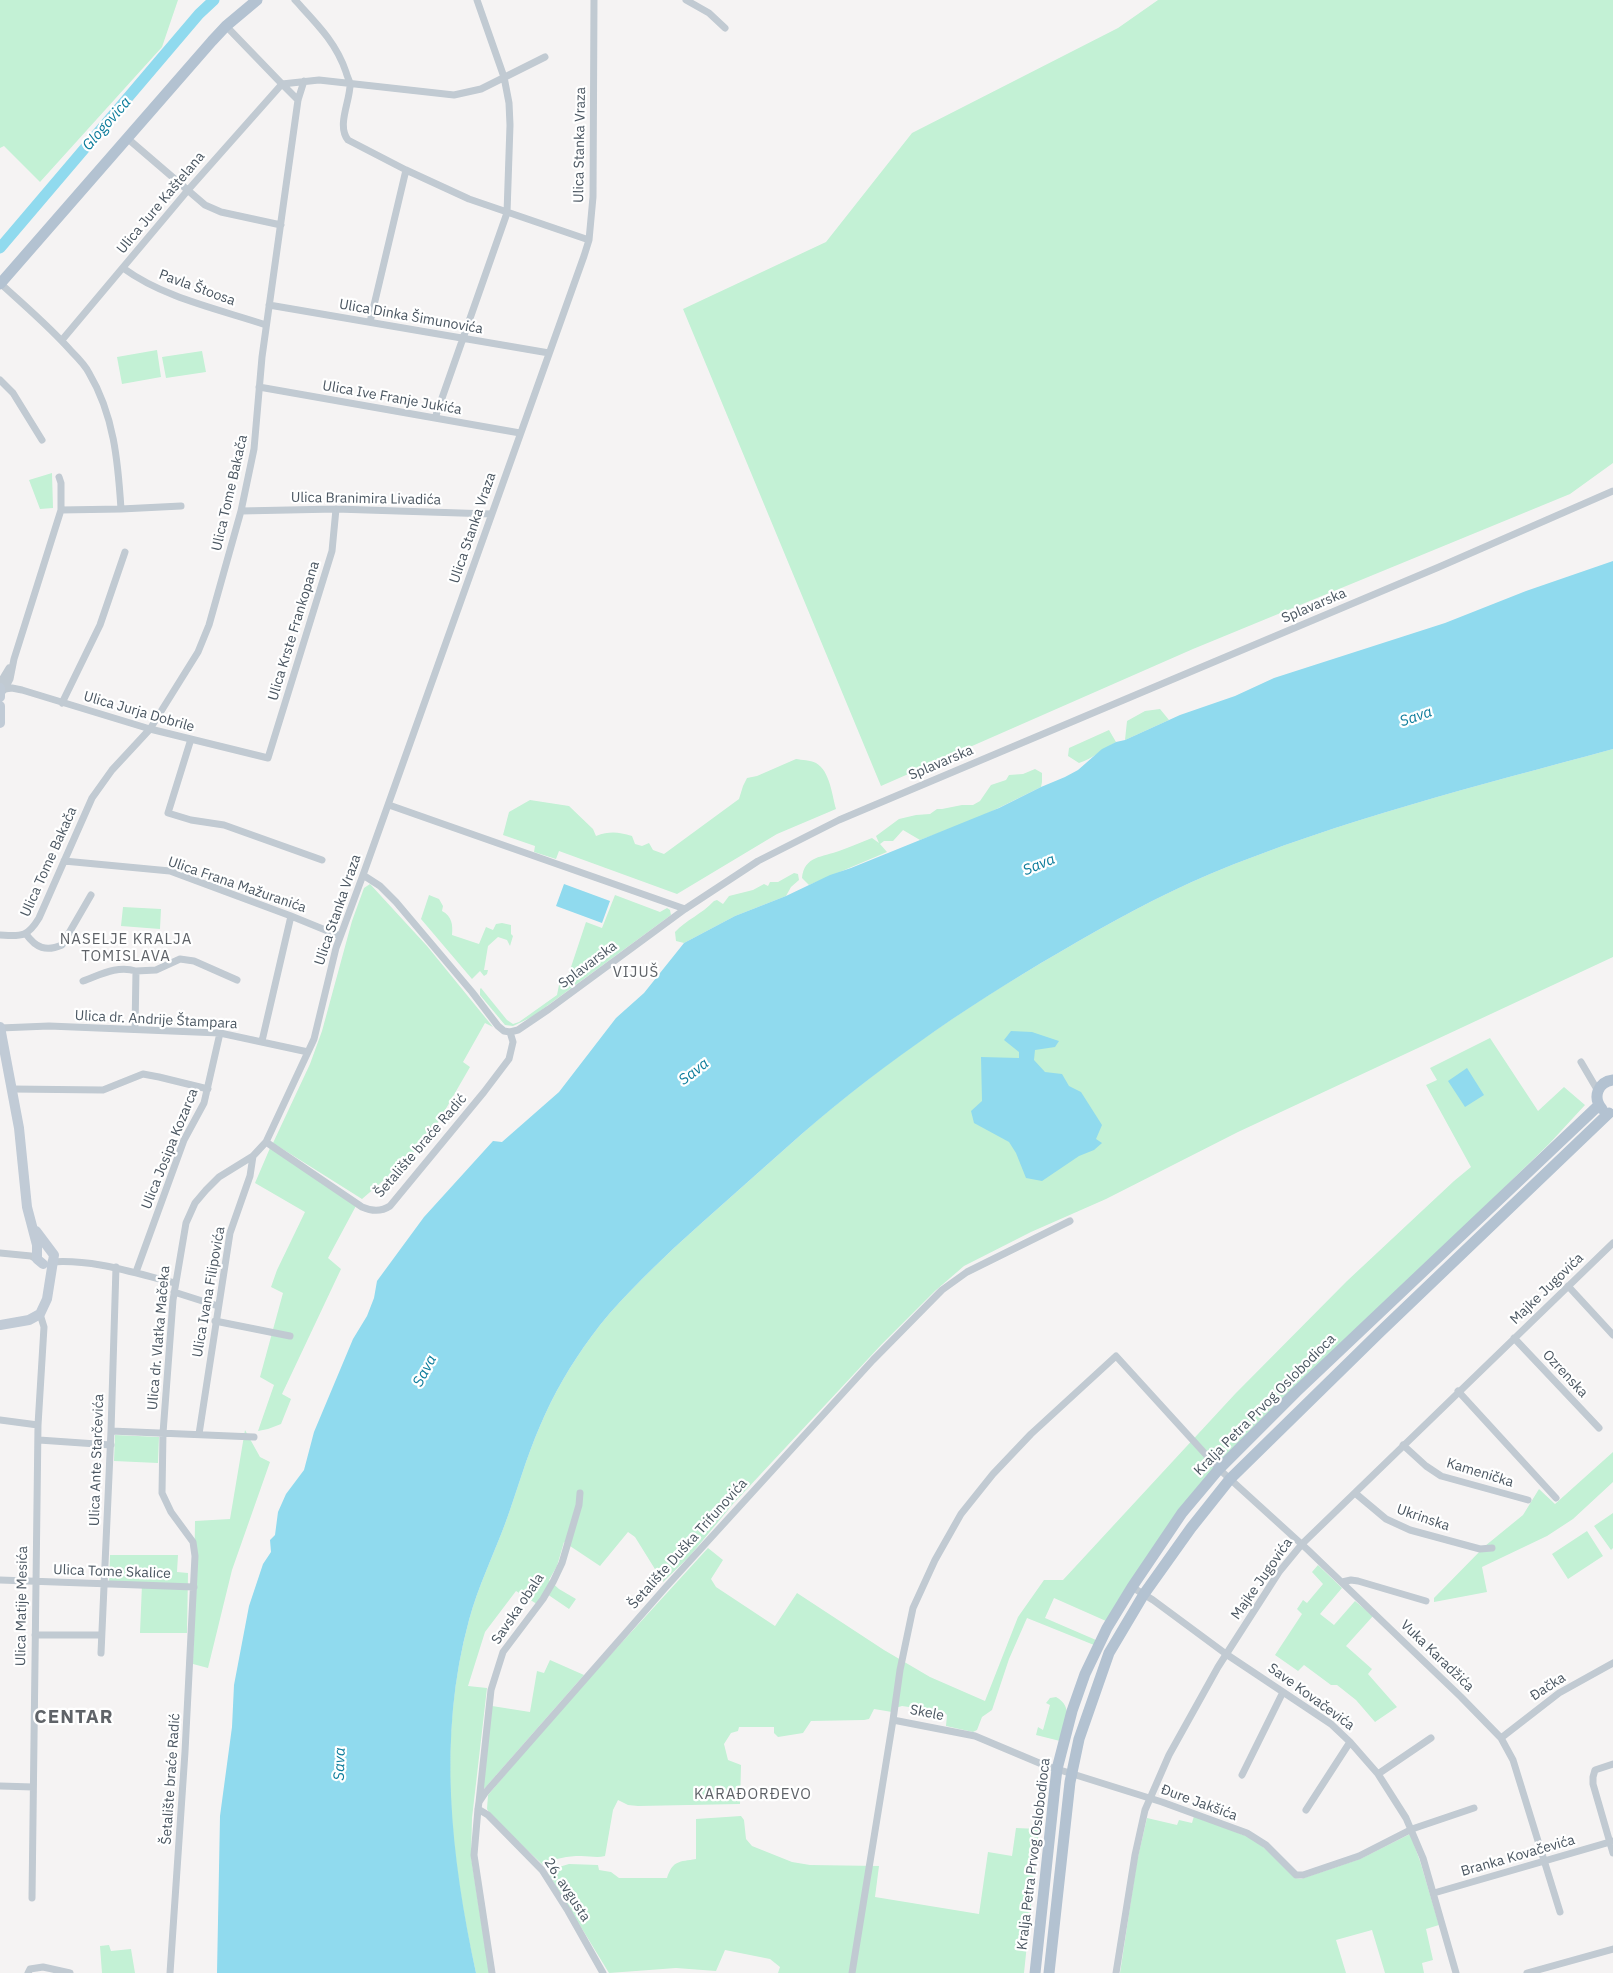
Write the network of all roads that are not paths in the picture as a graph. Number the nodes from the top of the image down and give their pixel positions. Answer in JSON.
{"nodes":[{"id":1,"x":257,"y":0,"type":"edge"},
{"id":2,"x":295,"y":0,"type":"edge"},
{"id":3,"x":476,"y":0,"type":"edge"},
{"id":4,"x":594,"y":0,"type":"edge"},
{"id":5,"x":686,"y":0,"type":"edge"},
{"id":6,"x":702,"y":4,"type":"edge"},
{"id":7,"x":226,"y":26,"type":"junction"},
{"id":8,"x":725,"y":28,"type":"dead end"},
{"id":9,"x":545,"y":57,"type":"dead end"},
{"id":10,"x":504,"y":77,"type":"junction"},
{"id":11,"x":304,"y":81,"type":"junction"},
{"id":12,"x":282,"y":84,"type":"junction"},
{"id":13,"x":350,"y":84,"type":"junction"},
{"id":14,"x":298,"y":100,"type":"junction"},
{"id":15,"x":128,"y":138,"type":"junction"},
{"id":16,"x":406,"y":170,"type":"junction"},
{"id":17,"x":188,"y":190,"type":"junction"},
{"id":18,"x":507,"y":213,"type":"junction"},
{"id":19,"x":281,"y":225,"type":"junction"},
{"id":20,"x":589,"y":240,"type":"junction"},
{"id":21,"x":123,"y":268,"type":"junction"},
{"id":22,"x":0,"y":284,"type":"edge"},
{"id":23,"x":269,"y":305,"type":"junction"},
{"id":24,"x":370,"y":322,"type":"junction"},
{"id":25,"x":266,"y":326,"type":"junction"},
{"id":26,"x":463,"y":338,"type":"junction"},
{"id":27,"x":62,"y":340,"type":"junction"},
{"id":28,"x":549,"y":353,"type":"junction"},
{"id":29,"x":0,"y":380,"type":"edge"},
{"id":30,"x":259,"y":387,"type":"junction"},
{"id":31,"x":435,"y":418,"type":"junction"},
{"id":32,"x":520,"y":433,"type":"junction"},
{"id":33,"x":42,"y":440,"type":"dead end"},
{"id":34,"x":59,"y":476,"type":"dead end"},
{"id":35,"x":1613,"y":491,"type":"edge"},
{"id":36,"x":181,"y":506,"type":"dead end"},
{"id":37,"x":121,"y":509,"type":"junction"},
{"id":38,"x":336,"y":509,"type":"junction"},
{"id":39,"x":61,"y":510,"type":"junction"},
{"id":40,"x":241,"y":511,"type":"junction"},
{"id":41,"x":491,"y":514,"type":"junction"},
{"id":42,"x":125,"y":552,"type":"dead end"},
{"id":43,"x":14,"y":659,"type":"junction"},
{"id":44,"x":0,"y":683,"type":"edge"},
{"id":45,"x":2,"y":692,"type":"edge"},
{"id":46,"x":62,"y":703,"type":"junction"},
{"id":47,"x":0,"y":706,"type":"edge"},
{"id":48,"x":0,"y":723,"type":"edge"},
{"id":49,"x":150,"y":729,"type":"junction"},
{"id":50,"x":191,"y":739,"type":"junction"},
{"id":51,"x":268,"y":758,"type":"joint"},
{"id":52,"x":388,"y":805,"type":"junction"},
{"id":53,"x":64,"y":860,"type":"junction"},
{"id":54,"x":322,"y":860,"type":"dead end"},
{"id":55,"x":363,"y":875,"type":"junction"},
{"id":56,"x":90,"y":895,"type":"dead end"},
{"id":57,"x":685,"y":909,"type":"junction"},
{"id":58,"x":291,"y":916,"type":"junction"},
{"id":59,"x":26,"y":934,"type":"junction"},
{"id":60,"x":0,"y":935,"type":"edge"},
{"id":61,"x":340,"y":936,"type":"junction"},
{"id":62,"x":136,"y":971,"type":"junction"},
{"id":63,"x":237,"y":980,"type":"dead end"},
{"id":64,"x":83,"y":981,"type":"dead end"},
{"id":65,"x":0,"y":1028,"type":"edge"},
{"id":66,"x":135,"y":1029,"type":"junction"},
{"id":67,"x":510,"y":1032,"type":"junction"},
{"id":68,"x":220,"y":1033,"type":"junction"},
{"id":69,"x":262,"y":1041,"type":"junction"},
{"id":70,"x":308,"y":1052,"type":"junction"},
{"id":71,"x":1581,"y":1062,"type":"dead end"},
{"id":72,"x":1605,"y":1085,"type":"edge"},
{"id":73,"x":12,"y":1089,"type":"junction"},
{"id":74,"x":208,"y":1089,"type":"junction"},
{"id":75,"x":1599,"y":1105,"type":"junction"},
{"id":76,"x":1611,"y":1113,"type":"edge"},
{"id":77,"x":266,"y":1142,"type":"junction"},
{"id":78,"x":253,"y":1156,"type":"junction"},
{"id":79,"x":1070,"y":1221,"type":"dead end"},
{"id":80,"x":1613,"y":1243,"type":"edge"},
{"id":81,"x":0,"y":1253,"type":"edge"},
{"id":82,"x":45,"y":1256,"type":"junction"},
{"id":83,"x":116,"y":1267,"type":"junction"},
{"id":84,"x":136,"y":1272,"type":"junction"},
{"id":85,"x":175,"y":1283,"type":"junction"},
{"id":86,"x":1568,"y":1286,"type":"junction"},
{"id":87,"x":174,"y":1292,"type":"junction"},
{"id":88,"x":218,"y":1306,"type":"junction"},
{"id":89,"x":1381,"y":1310,"type":"junction"},
{"id":90,"x":41,"y":1313,"type":"junction"},
{"id":91,"x":215,"y":1321,"type":"junction"},
{"id":92,"x":1391,"y":1322,"type":"junction"},
{"id":93,"x":0,"y":1325,"type":"edge"},
{"id":94,"x":1613,"y":1335,"type":"edge"},
{"id":95,"x":290,"y":1336,"type":"dead end"},
{"id":96,"x":1514,"y":1338,"type":"junction"},
{"id":97,"x":1458,"y":1391,"type":"junction"},
{"id":98,"x":0,"y":1420,"type":"edge"},
{"id":99,"x":38,"y":1424,"type":"junction"},
{"id":100,"x":1599,"y":1428,"type":"dead end"},
{"id":101,"x":112,"y":1430,"type":"junction"},
{"id":102,"x":163,"y":1433,"type":"junction"},
{"id":103,"x":199,"y":1434,"type":"junction"},
{"id":104,"x":254,"y":1437,"type":"dead end"},
{"id":105,"x":39,"y":1440,"type":"junction"},
{"id":106,"x":111,"y":1445,"type":"junction"},
{"id":107,"x":1403,"y":1445,"type":"junction"},
{"id":108,"x":1219,"y":1469,"type":"junction"},
{"id":109,"x":1230,"y":1479,"type":"junction"},
{"id":110,"x":580,"y":1493,"type":"dead end"},
{"id":111,"x":1355,"y":1493,"type":"junction"},
{"id":112,"x":1556,"y":1498,"type":"dead end"},
{"id":113,"x":1528,"y":1500,"type":"dead end"},
{"id":114,"x":1302,"y":1544,"type":"junction"},
{"id":115,"x":1492,"y":1548,"type":"dead end"},
{"id":116,"x":0,"y":1580,"type":"edge"},
{"id":117,"x":36,"y":1582,"type":"junction"},
{"id":118,"x":1342,"y":1582,"type":"junction"},
{"id":119,"x":104,"y":1584,"type":"junction"},
{"id":120,"x":194,"y":1587,"type":"junction"},
{"id":121,"x":1132,"y":1587,"type":"junction"},
{"id":122,"x":1144,"y":1594,"type":"junction"},
{"id":123,"x":1426,"y":1601,"type":"dead end"},
{"id":124,"x":35,"y":1635,"type":"junction"},
{"id":125,"x":101,"y":1635,"type":"junction"},
{"id":126,"x":101,"y":1653,"type":"dead end"},
{"id":127,"x":1226,"y":1654,"type":"junction"},
{"id":128,"x":1613,"y":1663,"type":"edge"},
{"id":129,"x":1283,"y":1692,"type":"junction"},
{"id":130,"x":893,"y":1720,"type":"junction"},
{"id":131,"x":1432,"y":1738,"type":"dead end"},
{"id":132,"x":1501,"y":1738,"type":"junction"},
{"id":133,"x":1350,"y":1742,"type":"junction"},
{"id":134,"x":1613,"y":1764,"type":"edge"},
{"id":135,"x":1057,"y":1769,"type":"junction"},
{"id":136,"x":1072,"y":1774,"type":"junction"},
{"id":137,"x":1378,"y":1774,"type":"junction"},
{"id":138,"x":1242,"y":1775,"type":"dead end"},
{"id":139,"x":0,"y":1786,"type":"edge"},
{"id":140,"x":33,"y":1787,"type":"junction"},
{"id":141,"x":1150,"y":1798,"type":"junction"},
{"id":142,"x":479,"y":1806,"type":"junction"},
{"id":143,"x":1474,"y":1808,"type":"dead end"},
{"id":144,"x":1306,"y":1810,"type":"dead end"},
{"id":145,"x":1412,"y":1829,"type":"junction"},
{"id":146,"x":1611,"y":1842,"type":"edge"},
{"id":147,"x":1613,"y":1854,"type":"edge"},
{"id":148,"x":1545,"y":1861,"type":"junction"},
{"id":149,"x":1434,"y":1893,"type":"junction"},
{"id":150,"x":32,"y":1898,"type":"dead end"},
{"id":151,"x":1560,"y":1912,"type":"dead end"},
{"id":152,"x":1613,"y":1949,"type":"edge"},
{"id":153,"x":28,"y":1973,"type":"edge"},
{"id":154,"x":70,"y":1973,"type":"edge"},
{"id":155,"x":170,"y":1973,"type":"edge"},
{"id":156,"x":492,"y":1973,"type":"edge"},
{"id":157,"x":602,"y":1973,"type":"edge"},
{"id":158,"x":852,"y":1973,"type":"edge"},
{"id":159,"x":1035,"y":1973,"type":"edge"},
{"id":160,"x":1050,"y":1973,"type":"edge"},
{"id":161,"x":1116,"y":1973,"type":"edge"},
{"id":162,"x":1456,"y":1973,"type":"edge"},
{"id":163,"x":1527,"y":1973,"type":"edge"}],
"edges":[{"from":1,"to":7,"type":"main road"},
{"from":2,"to":13,"type":"street"},
{"from":3,"to":10,"type":"street"},
{"from":4,"to":20,"type":"street","name":"Ulica Stanka Vraza"},
{"from":5,"to":6,"type":"street"},
{"from":6,"to":8,"type":"street"},
{"from":7,"to":12,"type":"street"},
{"from":7,"to":15,"type":"main road"},
{"from":9,"to":10,"type":"street"},
{"from":10,"to":13,"type":"street"},
{"from":10,"to":18,"type":"street"},
{"from":11,"to":12,"type":"street"},
{"from":11,"to":13,"type":"street"},
{"from":11,"to":14,"type":"street","name":"Ulica Tome Bakača"},
{"from":12,"to":14,"type":"street"},
{"from":12,"to":17,"type":"street","name":"Ulica Jure Kaštelana"},
{"from":13,"to":16,"type":"street"},
{"from":14,"to":19,"type":"street","name":"Ulica Tome Bakača"},
{"from":15,"to":17,"type":"street"},
{"from":15,"to":22,"type":"main road"},
{"from":16,"to":18,"type":"street"},
{"from":16,"to":24,"type":"street"},
{"from":17,"to":19,"type":"street"},
{"from":17,"to":21,"type":"street","name":"Ulica Jure Kaštelana"},
{"from":18,"to":20,"type":"street"},
{"from":18,"to":26,"type":"street"},
{"from":19,"to":23,"type":"street","name":"Ulica Tome Bakača"},
{"from":20,"to":28,"type":"street","name":"Ulica Stanka Vraza"},
{"from":21,"to":25,"type":"street","name":"Pavla Štoosa"},
{"from":21,"to":27,"type":"street","name":"Ulica Jure Kaštelana"},
{"from":22,"to":27,"type":"street"},
{"from":23,"to":24,"type":"street","name":"Ulica Dinka Šimunovića"},
{"from":23,"to":25,"type":"street","name":"Ulica Tome Bakača"},
{"from":24,"to":26,"type":"street","name":"Ulica Dinka Šimunovića"},
{"from":25,"to":30,"type":"street","name":"Ulica Tome Bakača"},
{"from":26,"to":28,"type":"street","name":"Ulica Dinka Šimunovića"},
{"from":26,"to":31,"type":"street"},
{"from":27,"to":37,"type":"street"},
{"from":28,"to":32,"type":"street","name":"Ulica Stanka Vraza"},
{"from":29,"to":33,"type":"street"},
{"from":30,"to":31,"type":"street","name":"Ulica Ive Franje Jukića"},
{"from":30,"to":40,"type":"street","name":"Ulica Tome Bakača"},
{"from":31,"to":32,"type":"street","name":"Ulica Ive Franje Jukića"},
{"from":32,"to":41,"type":"street","name":"Ulica Stanka Vraza"},
{"from":34,"to":39,"type":"street"},
{"from":35,"to":57,"type":"street","name":"Splavarska"},
{"from":36,"to":37,"type":"street"},
{"from":37,"to":39,"type":"street"},
{"from":38,"to":40,"type":"street","name":"Ulica Branimira Livadića"},
{"from":38,"to":41,"type":"street","name":"Ulica Branimira Livadića"},
{"from":38,"to":51,"type":"street","name":"Ulica Krste Frankopana"},
{"from":39,"to":43,"type":"street"},
{"from":40,"to":49,"type":"street","name":"Ulica Tome Bakača"},
{"from":41,"to":52,"type":"street","name":"Ulica Stanka Vraza"},
{"from":42,"to":46,"type":"street"},
{"from":43,"to":44,"type":"street"},
{"from":43,"to":45,"type":"street"},
{"from":45,"to":46,"type":"street","name":"Ulica Jurja Dobrile"},
{"from":46,"to":49,"type":"street","name":"Ulica Jurja Dobrile"},
{"from":47,"to":48,"type":"main road"},
{"from":49,"to":50,"type":"street","name":"Ulica Jurja Dobrile"},
{"from":49,"to":53,"type":"street","name":"Ulica Tome Bakača"},
{"from":50,"to":51,"type":"street","name":"Ulica Jurja Dobrile"},
{"from":50,"to":54,"type":"street"},
{"from":52,"to":55,"type":"street","name":"Ulica Stanka Vraza"},
{"from":52,"to":57,"type":"street"},
{"from":53,"to":58,"type":"street","name":"Ulica Frana Mažuranića"},
{"from":53,"to":59,"type":"street","name":"Ulica Tome Bakača"},
{"from":55,"to":61,"type":"street","name":"Ulica Stanka Vraza"},
{"from":55,"to":67,"type":"street"},
{"from":56,"to":59,"type":"street"},
{"from":57,"to":67,"type":"street","name":"Splavarska"},
{"from":58,"to":61,"type":"street","name":"Ulica Frana Mažuranića"},
{"from":58,"to":69,"type":"street"},
{"from":59,"to":60,"type":"street","name":"Ulica Tome Bakača"},
{"from":61,"to":70,"type":"street","name":"Ulica Stanka Vraza"},
{"from":62,"to":63,"type":"street"},
{"from":62,"to":64,"type":"street"},
{"from":62,"to":66,"type":"street"},
{"from":65,"to":66,"type":"street","name":"Ulica dr. Andrije Štampara"},
{"from":65,"to":73,"type":"main road"},
{"from":66,"to":68,"type":"street","name":"Ulica dr. Andrije Štampara"},
{"from":67,"to":77,"type":"street","name":"Šetalište braće Radić"},
{"from":68,"to":69,"type":"street","name":"Ulica dr. Andrije Štampara"},
{"from":68,"to":74,"type":"street","name":"Ulica Josipa Kozarca"},
{"from":69,"to":70,"type":"street","name":"Ulica dr. Andrije Štampara"},
{"from":70,"to":77,"type":"street","name":"Ulica dr. Vlatka Mačeka"},
{"from":71,"to":72,"type":"street"},
{"from":72,"to":75,"type":"main road"},
{"from":73,"to":74,"type":"street"},
{"from":73,"to":82,"type":"main road"},
{"from":74,"to":84,"type":"street","name":"Ulica Josipa Kozarca"},
{"from":75,"to":76,"type":"main road"},
{"from":75,"to":89,"type":"main road","name":"Kralja Petra Prvog Oslobodioca"},
{"from":76,"to":92,"type":"main road","name":"Kralja Petra Prvog Oslobodioca"},
{"from":77,"to":78,"type":"street","name":"Ulica dr. Vlatka Mačeka"},
{"from":78,"to":85,"type":"street","name":"Ulica dr. Vlatka Mačeka"},
{"from":78,"to":88,"type":"street","name":"Ulica Ivana Filipovića"},
{"from":79,"to":142,"type":"street","name":"Šetalište Duška Trifunovića"},
{"from":80,"to":86,"type":"street","name":"Majke Jugovića"},
{"from":81,"to":82,"type":"street"},
{"from":82,"to":83,"type":"street"},
{"from":82,"to":90,"type":"main road","name":"Ulica Matije Mesića"},
{"from":83,"to":84,"type":"street"},
{"from":83,"to":101,"type":"street","name":"Ulica Ante Starčevića"},
{"from":84,"to":85,"type":"street"},
{"from":85,"to":87,"type":"street","name":"Ulica dr. Vlatka Mačeka"},
{"from":86,"to":94,"type":"street"},
{"from":86,"to":96,"type":"street","name":"Majke Jugovića"},
{"from":87,"to":88,"type":"street"},
{"from":87,"to":102,"type":"street","name":"Ulica dr. Vlatka Mačeka"},
{"from":88,"to":91,"type":"street","name":"Ulica Ivana Filipovića"},
{"from":89,"to":92,"type":"main road"},
{"from":89,"to":108,"type":"main road","name":"Kralja Petra Prvog Oslobodioca"},
{"from":90,"to":93,"type":"main road"},
{"from":90,"to":99,"type":"street","name":"Ulica Matije Mesića"},
{"from":91,"to":95,"type":"street"},
{"from":91,"to":103,"type":"street","name":"Ulica Ivana Filipovića"},
{"from":92,"to":109,"type":"main road","name":"Kralja Petra Prvog Oslobodioca"},
{"from":96,"to":97,"type":"street","name":"Majke Jugovića"},
{"from":96,"to":100,"type":"street","name":"Ozrenska"},
{"from":97,"to":107,"type":"street","name":"Majke Jugovića"},
{"from":97,"to":112,"type":"street"},
{"from":98,"to":99,"type":"street"},
{"from":99,"to":105,"type":"street","name":"Ulica Matije Mesića"},
{"from":101,"to":102,"type":"street"},
{"from":101,"to":106,"type":"street","name":"Ulica Ante Starčevića"},
{"from":102,"to":103,"type":"street"},
{"from":102,"to":120,"type":"street","name":"Ulica dr. Vlatka Mačeka"},
{"from":103,"to":104,"type":"street"},
{"from":105,"to":106,"type":"street"},
{"from":105,"to":117,"type":"street","name":"Ulica Matije Mesića"},
{"from":106,"to":119,"type":"street","name":"Ulica Ante Starčevića"},
{"from":107,"to":111,"type":"street","name":"Majke Jugovića"},
{"from":107,"to":113,"type":"street","name":"Kamenička"},
{"from":108,"to":109,"type":"street","name":"Vuka Karadžića"},
{"from":108,"to":121,"type":"main road","name":"Kralja Petra Prvog Oslobodioca"},
{"from":108,"to":130,"type":"street","name":"Vuka Karadžića"},
{"from":109,"to":114,"type":"street","name":"Vuka Karadžića"},
{"from":109,"to":122,"type":"main road","name":"Kralja Petra Prvog Oslobodioca"},
{"from":110,"to":142,"type":"street","name":"Savska obala"},
{"from":111,"to":114,"type":"street","name":"Majke Jugovića"},
{"from":111,"to":115,"type":"street","name":"Ukrinska"},
{"from":114,"to":118,"type":"street","name":"Vuka Karadžića"},
{"from":114,"to":127,"type":"street","name":"Majke Jugovića"},
{"from":116,"to":117,"type":"street","name":"Ulica Tome Skalice"},
{"from":117,"to":119,"type":"street","name":"Ulica Tome Skalice"},
{"from":117,"to":124,"type":"street","name":"Ulica Matije Mesića"},
{"from":118,"to":123,"type":"street"},
{"from":118,"to":132,"type":"street","name":"Vuka Karadžića"},
{"from":119,"to":120,"type":"street","name":"Ulica Tome Skalice"},
{"from":119,"to":125,"type":"street","name":"Ulica Ante Starčevića"},
{"from":120,"to":155,"type":"street","name":"Šetalište braće Radić"},
{"from":121,"to":122,"type":"street","name":"Save Kovačevića"},
{"from":121,"to":135,"type":"main road","name":"Kralja Petra Prvog Oslobodioca"},
{"from":122,"to":127,"type":"street","name":"Save Kovačevića"},
{"from":122,"to":136,"type":"main road","name":"Kralja Petra Prvog Oslobodioca"},
{"from":124,"to":125,"type":"street"},
{"from":124,"to":140,"type":"street","name":"Ulica Matije Mesića"},
{"from":125,"to":126,"type":"street","name":"Ulica Ante Starčevića"},
{"from":127,"to":129,"type":"street","name":"Save Kovačevića"},
{"from":127,"to":141,"type":"street","name":"Majke Jugovića"},
{"from":128,"to":132,"type":"street","name":"Đačka"},
{"from":129,"to":133,"type":"street","name":"Save Kovačevića"},
{"from":129,"to":138,"type":"street"},
{"from":130,"to":135,"type":"street","name":"Skele"},
{"from":130,"to":158,"type":"street","name":"Skele"},
{"from":131,"to":137,"type":"street"},
{"from":132,"to":148,"type":"street","name":"Vuka Karadžića"},
{"from":133,"to":137,"type":"street","name":"Save Kovačevića"},
{"from":133,"to":144,"type":"street"},
{"from":134,"to":146,"type":"street"},
{"from":135,"to":136,"type":"street","name":"Đure Jakšića"},
{"from":135,"to":159,"type":"main road","name":"Kralja Petra Prvog Oslobodioca"},
{"from":136,"to":141,"type":"street","name":"Đure Jakšića"},
{"from":136,"to":160,"type":"main road","name":"Kralja Petra Prvog Oslobodioca"},
{"from":137,"to":145,"type":"street","name":"Save Kovačevića"},
{"from":139,"to":140,"type":"street"},
{"from":140,"to":150,"type":"street","name":"Ulica Matije Mesića"},
{"from":141,"to":145,"type":"street","name":"Đure Jakšića"},
{"from":141,"to":161,"type":"street","name":"Majke Jugovića"},
{"from":142,"to":156,"type":"street"},
{"from":142,"to":157,"type":"street","name":"26. avgusta"},
{"from":143,"to":145,"type":"street"},
{"from":145,"to":149,"type":"street","name":"Save Kovačevića"},
{"from":146,"to":147,"type":"street"},
{"from":146,"to":148,"type":"street","name":"Branka Kovačevića"},
{"from":148,"to":149,"type":"street","name":"Branka Kovačevića"},
{"from":148,"to":151,"type":"street","name":"Vuka Karadžića"},
{"from":149,"to":162,"type":"street","name":"Save Kovačevića"},
{"from":152,"to":163,"type":"street"},
{"from":153,"to":154,"type":"street"}]}
